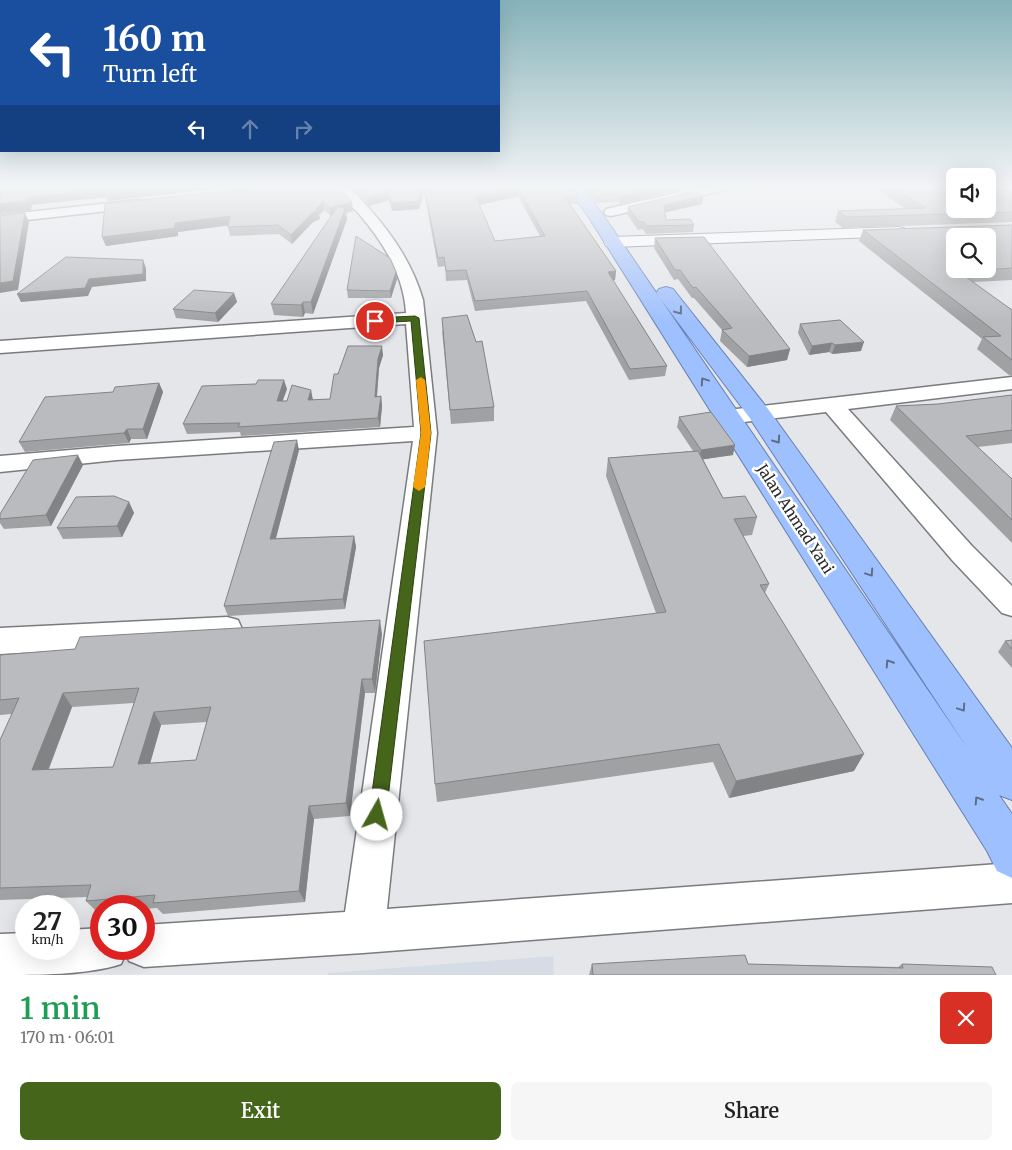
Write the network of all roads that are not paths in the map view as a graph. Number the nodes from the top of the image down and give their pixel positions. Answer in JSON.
{"nodes":[{"id":1,"x":379,"y":232,"type":"edge"},
{"id":2,"x":611,"y":232,"type":"edge"},
{"id":3,"x":617,"y":232,"type":"edge"},
{"id":4,"x":918,"y":232,"type":"edge"},
{"id":5,"x":620,"y":241,"type":"junction"},
{"id":6,"x":415,"y":318,"type":"junction"},
{"id":7,"x":0,"y":347,"type":"edge"},
{"id":8,"x":1012,"y":383,"type":"edge"},
{"id":9,"x":832,"y":405,"type":"junction"},
{"id":10,"x":759,"y":414,"type":"junction"},
{"id":11,"x":728,"y":417,"type":"junction"},
{"id":12,"x":426,"y":433,"type":"junction"},
{"id":13,"x":0,"y":464,"type":"edge"},
{"id":14,"x":1012,"y":605,"type":"edge"},
{"id":15,"x":252,"y":628,"type":"edge"},
{"id":16,"x":0,"y":641,"type":"edge"},
{"id":17,"x":1012,"y":781,"type":"edge"},
{"id":18,"x":1009,"y":843,"type":"edge"},
{"id":19,"x":1012,"y":883,"type":"edge"},
{"id":20,"x":362,"y":932,"type":"junction"},
{"id":21,"x":155,"y":945,"type":"edge"},
{"id":22,"x":90,"y":950,"type":"edge"},
{"id":23,"x":0,"y":956,"type":"edge"}],
"edges":[{"from":1,"to":6,"type":"street"},
{"from":2,"to":5,"type":"highway","name":"Jalan Ahmad Yani"},
{"from":3,"to":5,"type":"highway","name":"Jalan Ahmad Yani"},
{"from":4,"to":5,"type":"street"},
{"from":5,"to":10,"type":"highway","name":"Jalan Ahmad Yani","one_way":true},
{"from":11,"to":5,"type":"highway","name":"Jalan Ahmad Yani","one_way":true},
{"from":6,"to":7,"type":"street"},
{"from":6,"to":12,"type":"street"},
{"from":8,"to":9,"type":"street"},
{"from":9,"to":10,"type":"street"},
{"from":9,"to":14,"type":"street"},
{"from":10,"to":11,"type":"street"},
{"from":10,"to":17,"type":"highway","name":"Jalan Ahmad Yani","one_way":true},
{"from":18,"to":11,"type":"highway","name":"Jalan Ahmad Yani","one_way":true},
{"from":12,"to":13,"type":"street"},
{"from":12,"to":20,"type":"street"},
{"from":15,"to":16,"type":"street"},
{"from":19,"to":20,"type":"street"},
{"from":20,"to":21,"type":"street"},
{"from":22,"to":23,"type":"street"}]}
